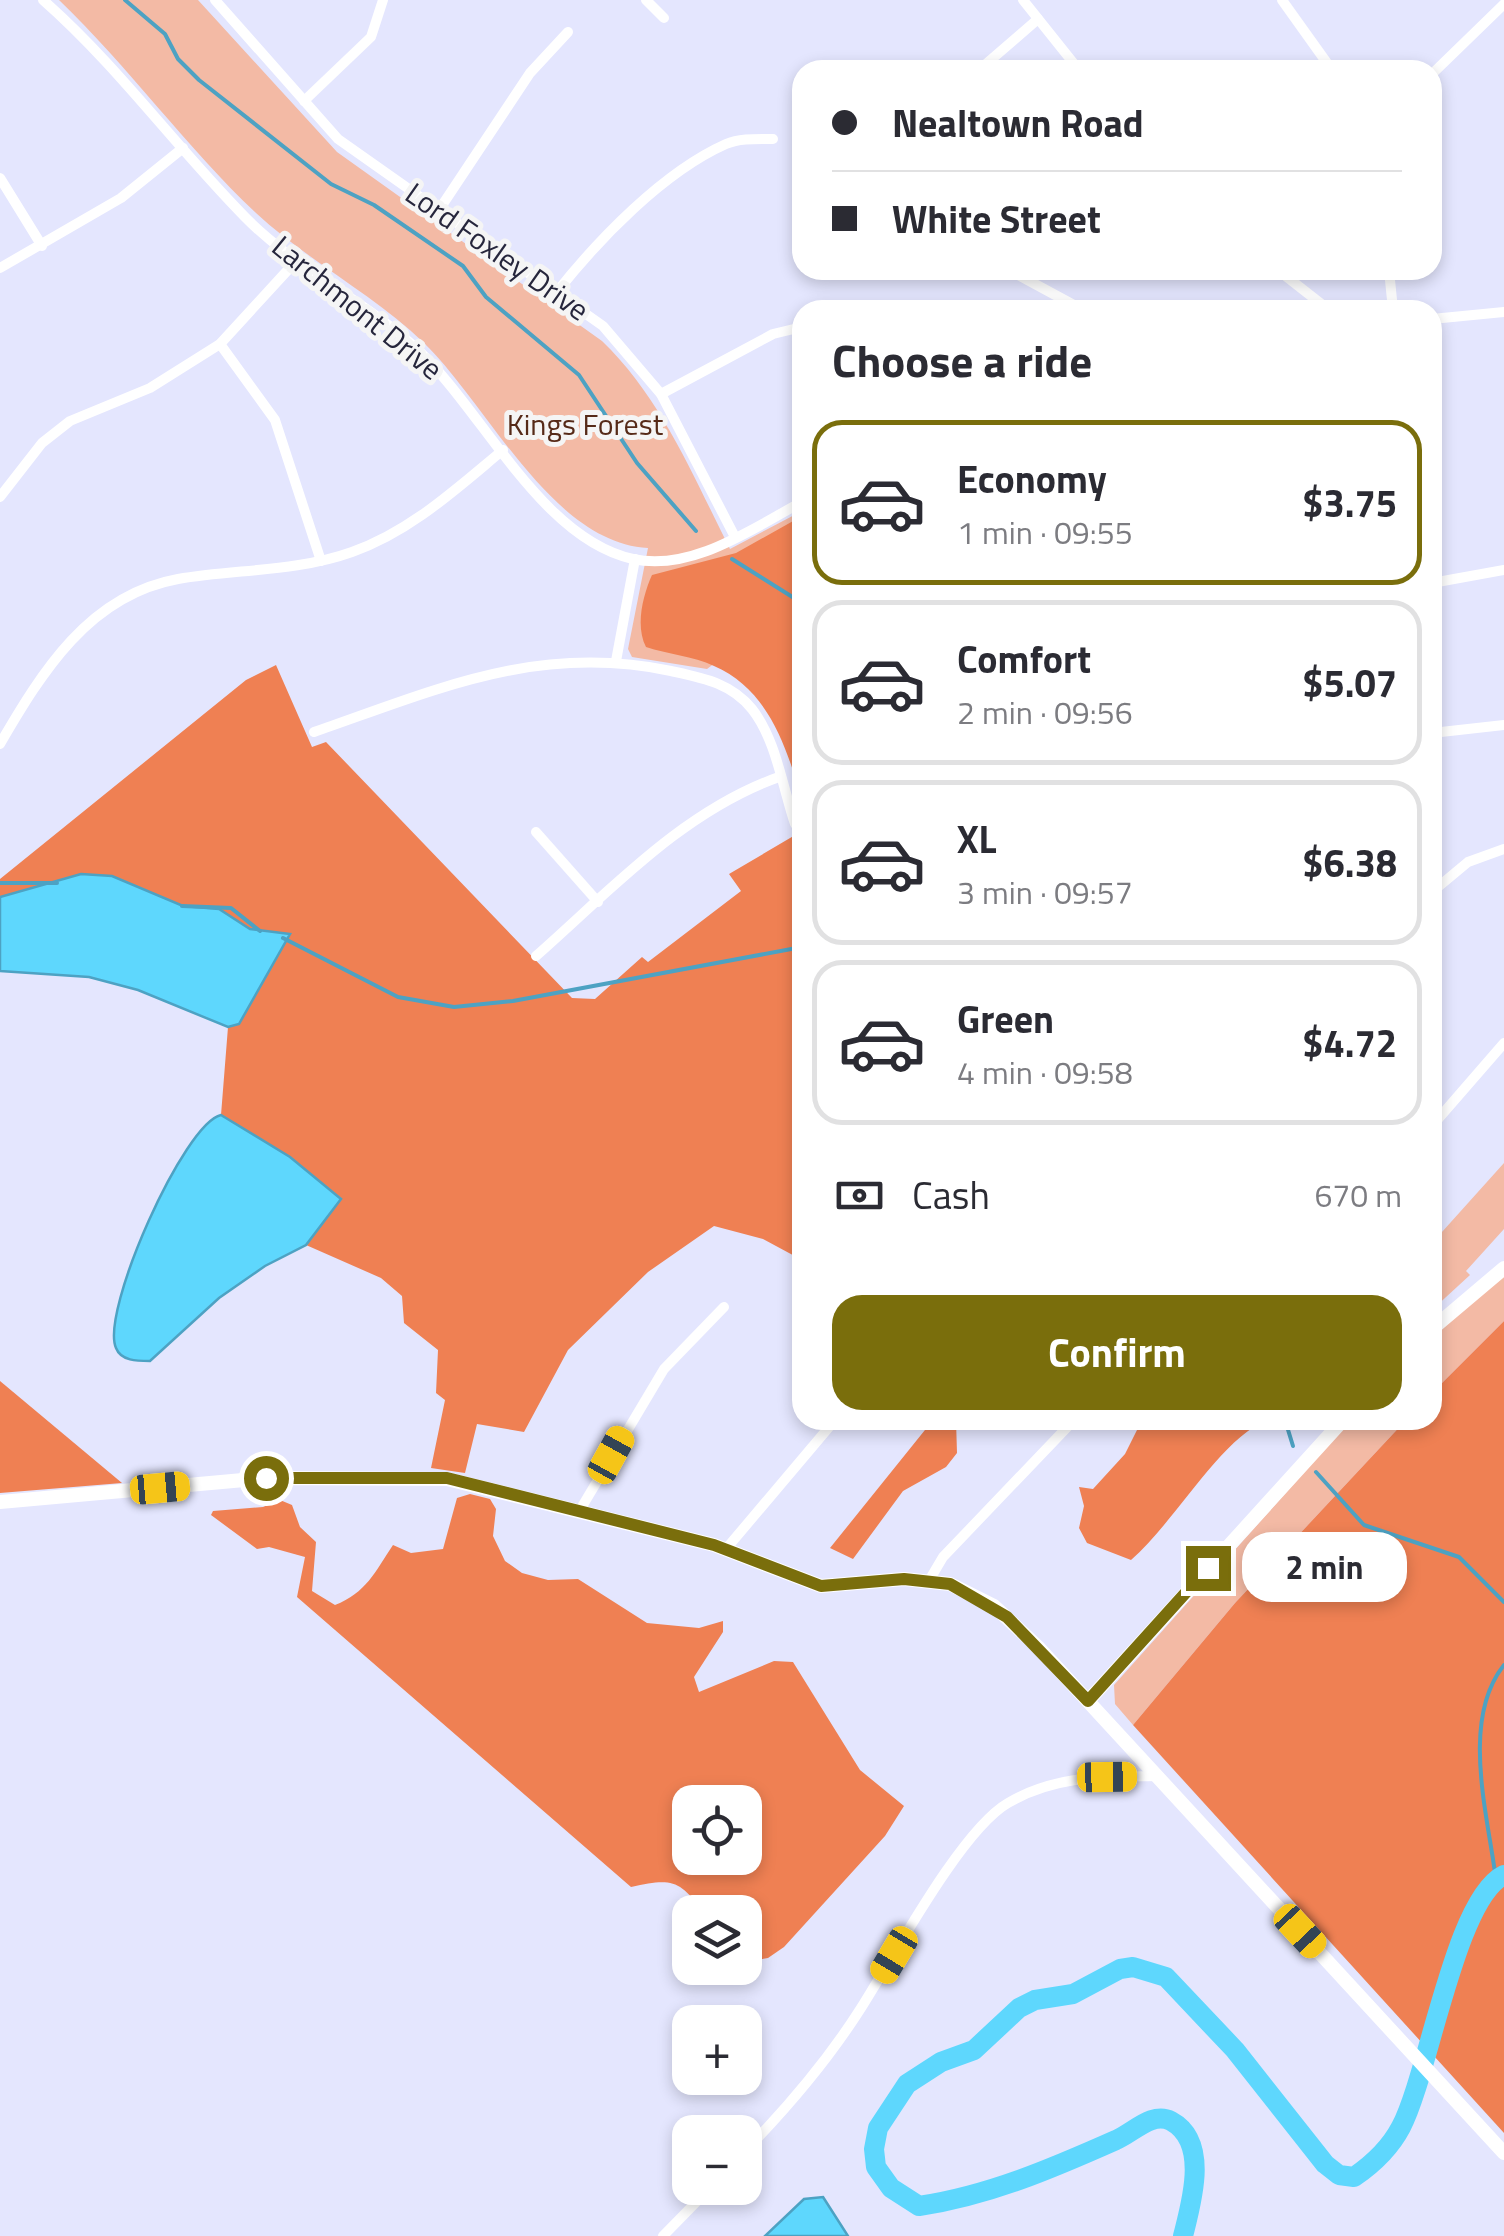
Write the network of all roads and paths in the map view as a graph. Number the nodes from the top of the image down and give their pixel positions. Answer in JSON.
{"nodes":[{"id":1,"x":44,"y":0,"type":"edge"},
{"id":2,"x":215,"y":0,"type":"edge"},
{"id":3,"x":383,"y":0,"type":"edge"},
{"id":4,"x":646,"y":0,"type":"edge"},
{"id":5,"x":1023,"y":0,"type":"edge"},
{"id":6,"x":1282,"y":0,"type":"edge"},
{"id":7,"x":1504,"y":4,"type":"edge"},
{"id":8,"x":664,"y":18,"type":"dead end"},
{"id":9,"x":1038,"y":19,"type":"junction"},
{"id":10,"x":568,"y":32,"type":"dead end"},
{"id":11,"x":991,"y":60,"type":"edge"},
{"id":12,"x":1070,"y":60,"type":"edge"},
{"id":13,"x":1325,"y":60,"type":"edge"},
{"id":14,"x":1442,"y":64,"type":"edge"},
{"id":15,"x":304,"y":100,"type":"junction"},
{"id":16,"x":773,"y":139,"type":"dead end"},
{"id":17,"x":183,"y":148,"type":"junction"},
{"id":18,"x":0,"y":178,"type":"edge"},
{"id":19,"x":439,"y":210,"type":"junction"},
{"id":20,"x":42,"y":246,"type":"junction"},
{"id":21,"x":297,"y":260,"type":"junction"},
{"id":22,"x":0,"y":268,"type":"edge"},
{"id":23,"x":1028,"y":280,"type":"edge"},
{"id":24,"x":1291,"y":280,"type":"edge"},
{"id":25,"x":556,"y":293,"type":"junction"},
{"id":26,"x":1065,"y":300,"type":"edge"},
{"id":27,"x":1316,"y":300,"type":"edge"},
{"id":28,"x":1504,"y":312,"type":"edge"},
{"id":29,"x":1442,"y":317,"type":"edge"},
{"id":30,"x":792,"y":330,"type":"edge"},
{"id":31,"x":220,"y":344,"type":"junction"},
{"id":32,"x":662,"y":394,"type":"junction"},
{"id":33,"x":503,"y":450,"type":"junction"},
{"id":34,"x":0,"y":497,"type":"edge"},
{"id":35,"x":792,"y":507,"type":"edge"},
{"id":36,"x":735,"y":537,"type":"junction"},
{"id":37,"x":321,"y":560,"type":"junction"},
{"id":38,"x":635,"y":560,"type":"junction"},
{"id":39,"x":1504,"y":570,"type":"edge"},
{"id":40,"x":1442,"y":582,"type":"edge"},
{"id":41,"x":616,"y":660,"type":"junction"},
{"id":42,"x":1504,"y":724,"type":"edge"},
{"id":43,"x":314,"y":732,"type":"dead end"},
{"id":44,"x":1442,"y":732,"type":"edge"},
{"id":45,"x":0,"y":744,"type":"edge"},
{"id":46,"x":779,"y":777,"type":"junction"},
{"id":47,"x":792,"y":815,"type":"edge"},
{"id":48,"x":536,"y":832,"type":"dead end"},
{"id":49,"x":1504,"y":848,"type":"edge"},
{"id":50,"x":1442,"y":884,"type":"edge"},
{"id":51,"x":598,"y":902,"type":"junction"},
{"id":52,"x":536,"y":956,"type":"dead end"},
{"id":53,"x":1504,"y":1043,"type":"edge"},
{"id":54,"x":1442,"y":1114,"type":"edge"},
{"id":55,"x":1504,"y":1268,"type":"edge"},
{"id":56,"x":724,"y":1307,"type":"dead end"},
{"id":57,"x":1442,"y":1321,"type":"edge"},
{"id":58,"x":827,"y":1430,"type":"edge"},
{"id":59,"x":1065,"y":1430,"type":"edge"},
{"id":60,"x":1335,"y":1430,"type":"edge"},
{"id":61,"x":0,"y":1502,"type":"edge"},
{"id":62,"x":580,"y":1510,"type":"junction"},
{"id":63,"x":726,"y":1549,"type":"junction"},
{"id":64,"x":930,"y":1579,"type":"junction"},
{"id":65,"x":1088,"y":1701,"type":"junction"},
{"id":66,"x":1157,"y":1776,"type":"junction"},
{"id":67,"x":762,"y":2134,"type":"edge"},
{"id":68,"x":1504,"y":2152,"type":"edge"},
{"id":69,"x":693,"y":2205,"type":"edge"},
{"id":70,"x":662,"y":2236,"type":"edge"}],
"edges":[{"from":1,"to":17,"type":"street","name":"Larchmont Drive"},
{"from":2,"to":15,"type":"street","name":"Lord Foxley Drive"},
{"from":3,"to":15,"type":"street"},
{"from":4,"to":8,"type":"street"},
{"from":5,"to":9,"type":"street"},
{"from":6,"to":13,"type":"street"},
{"from":7,"to":14,"type":"street"},
{"from":9,"to":11,"type":"street"},
{"from":9,"to":12,"type":"street"},
{"from":10,"to":19,"type":"street"},
{"from":15,"to":19,"type":"street","name":"Lord Foxley Drive"},
{"from":16,"to":25,"type":"street"},
{"from":17,"to":20,"type":"street"},
{"from":17,"to":21,"type":"street","name":"Larchmont Drive"},
{"from":18,"to":20,"type":"street"},
{"from":19,"to":25,"type":"street","name":"Lord Foxley Drive"},
{"from":20,"to":22,"type":"street"},
{"from":21,"to":31,"type":"street"},
{"from":21,"to":33,"type":"street","name":"Larchmont Drive"},
{"from":23,"to":26,"type":"street"},
{"from":24,"to":27,"type":"street"},
{"from":25,"to":32,"type":"street","name":"Lord Foxley Drive"},
{"from":28,"to":29,"type":"street"},
{"from":30,"to":32,"type":"street"},
{"from":31,"to":34,"type":"street"},
{"from":31,"to":37,"type":"street"},
{"from":32,"to":36,"type":"street","name":"Lord Foxley Drive"},
{"from":33,"to":37,"type":"street"},
{"from":33,"to":38,"type":"street","name":"Larchmont Drive"},
{"from":35,"to":36,"type":"street","name":"Larchmont Drive"},
{"from":36,"to":38,"type":"street","name":"Larchmont Drive"},
{"from":37,"to":45,"type":"street"},
{"from":38,"to":41,"type":"street"},
{"from":39,"to":40,"type":"street"},
{"from":41,"to":43,"type":"street"},
{"from":41,"to":46,"type":"street"},
{"from":42,"to":44,"type":"street"},
{"from":46,"to":47,"type":"street"},
{"from":46,"to":51,"type":"street"},
{"from":48,"to":51,"type":"street"},
{"from":49,"to":50,"type":"street"},
{"from":51,"to":52,"type":"street"},
{"from":53,"to":54,"type":"street"},
{"from":55,"to":57,"type":"street"},
{"from":56,"to":62,"type":"street"},
{"from":58,"to":63,"type":"street"},
{"from":59,"to":64,"type":"street"},
{"from":60,"to":65,"type":"street"},
{"from":61,"to":62,"type":"street"},
{"from":62,"to":63,"type":"street"},
{"from":63,"to":64,"type":"street"},
{"from":64,"to":65,"type":"street"},
{"from":65,"to":66,"type":"street"},
{"from":66,"to":67,"type":"street"},
{"from":66,"to":68,"type":"street"},
{"from":69,"to":70,"type":"street"}]}
